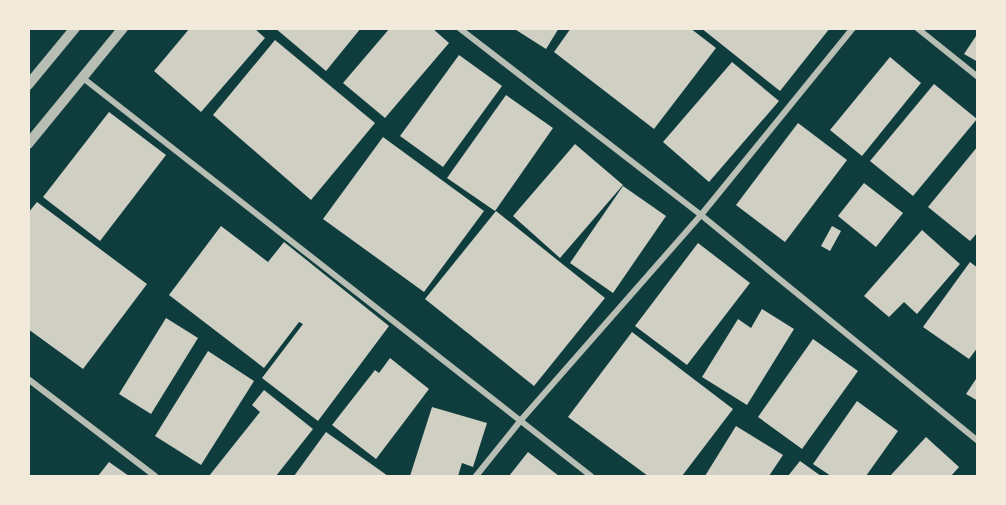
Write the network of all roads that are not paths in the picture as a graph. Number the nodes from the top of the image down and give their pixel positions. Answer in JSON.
{"nodes":[{"id":1,"x":75,"y":28,"type":"edge"},
{"id":2,"x":123,"y":28,"type":"edge"},
{"id":3,"x":459,"y":28,"type":"edge"},
{"id":4,"x":853,"y":28,"type":"edge"},
{"id":5,"x":918,"y":28,"type":"edge"},
{"id":6,"x":83,"y":78,"type":"junction"},
{"id":7,"x":978,"y":78,"type":"edge"},
{"id":8,"x":28,"y":85,"type":"edge"},
{"id":9,"x":28,"y":144,"type":"edge"},
{"id":10,"x":701,"y":215,"type":"junction"},
{"id":11,"x":28,"y":379,"type":"edge"},
{"id":12,"x":521,"y":420,"type":"junction"},
{"id":13,"x":978,"y":441,"type":"edge"},
{"id":14,"x":155,"y":477,"type":"edge"},
{"id":15,"x":476,"y":477,"type":"edge"},
{"id":16,"x":591,"y":477,"type":"edge"}],
"edges":[{"from":1,"to":8,"type":"street"},
{"from":2,"to":6,"type":"street"},
{"from":3,"to":10,"type":"street"},
{"from":4,"to":10,"type":"street"},
{"from":5,"to":7,"type":"street"},
{"from":6,"to":9,"type":"street"},
{"from":6,"to":12,"type":"street"},
{"from":10,"to":12,"type":"street"},
{"from":10,"to":13,"type":"street"},
{"from":11,"to":14,"type":"street"},
{"from":12,"to":15,"type":"street"},
{"from":12,"to":16,"type":"street"}]}
